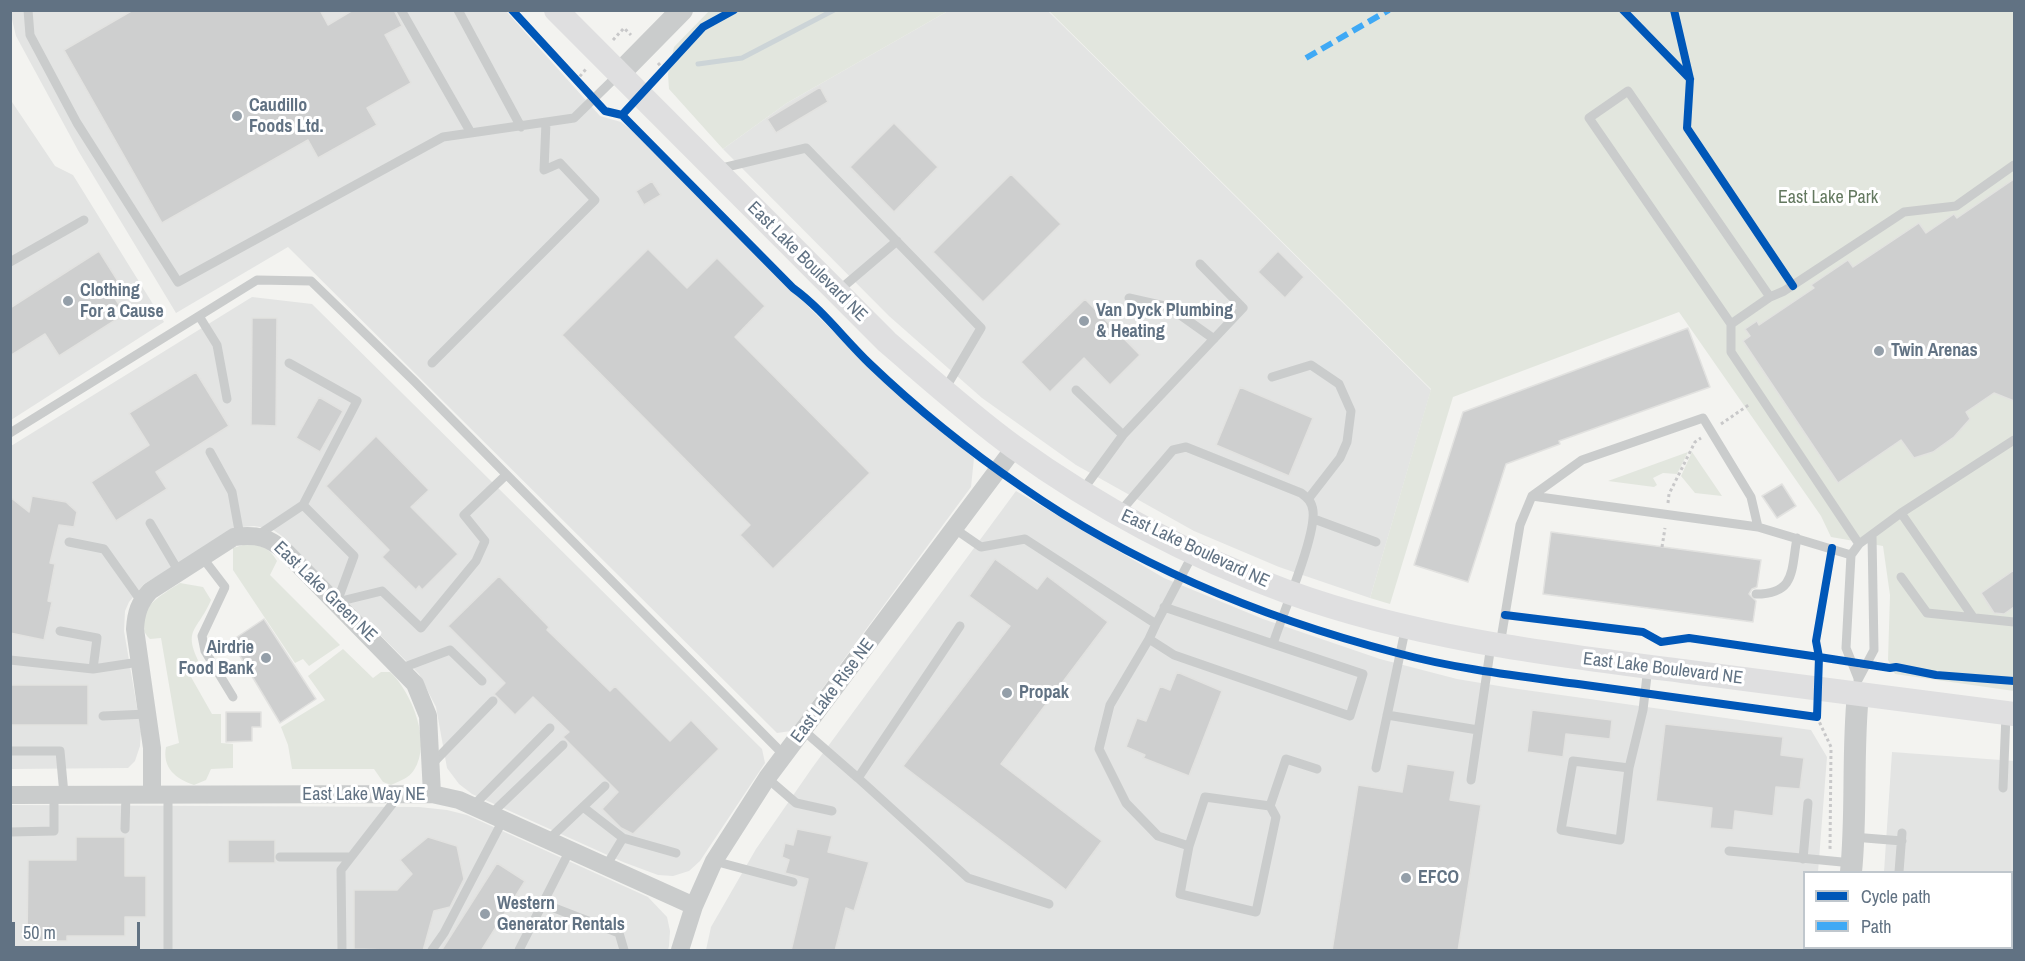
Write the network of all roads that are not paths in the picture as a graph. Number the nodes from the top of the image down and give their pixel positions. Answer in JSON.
{"nodes":[{"id":1,"x":28,"y":10,"type":"edge"},
{"id":2,"x":401,"y":10,"type":"edge"},
{"id":3,"x":458,"y":10,"type":"edge"},
{"id":4,"x":556,"y":10,"type":"edge"},
{"id":5,"x":682,"y":10,"type":"edge"},
{"id":6,"x":620,"y":73,"type":"junction"},
{"id":7,"x":546,"y":122,"type":"junction"},
{"id":8,"x":521,"y":127,"type":"junction"},
{"id":9,"x":471,"y":133,"type":"junction"},
{"id":10,"x":2014,"y":165,"type":"edge"},
{"id":11,"x":715,"y":170,"type":"junction"},
{"id":12,"x":84,"y":220,"type":"dead end"},
{"id":13,"x":897,"y":242,"type":"junction"},
{"id":14,"x":10,"y":262,"type":"edge"},
{"id":15,"x":1200,"y":264,"type":"dead end"},
{"id":16,"x":837,"y":292,"type":"junction"},
{"id":17,"x":1770,"y":297,"type":"junction"},
{"id":18,"x":1129,"y":298,"type":"dead end"},
{"id":19,"x":199,"y":316,"type":"junction"},
{"id":20,"x":1731,"y":324,"type":"junction"},
{"id":21,"x":1214,"y":339,"type":"junction"},
{"id":22,"x":289,"y":363,"type":"dead end"},
{"id":23,"x":432,"y":363,"type":"dead end"},
{"id":24,"x":1272,"y":377,"type":"dead end"},
{"id":25,"x":1076,"y":390,"type":"dead end"},
{"id":26,"x":944,"y":391,"type":"junction"},
{"id":27,"x":226,"y":399,"type":"dead end"},
{"id":28,"x":10,"y":433,"type":"edge"},
{"id":29,"x":1123,"y":435,"type":"junction"},
{"id":30,"x":2014,"y":440,"type":"edge"},
{"id":31,"x":1015,"y":447,"type":"junction"},
{"id":32,"x":210,"y":452,"type":"dead end"},
{"id":33,"x":506,"y":475,"type":"junction"},
{"id":34,"x":1082,"y":491,"type":"junction"},
{"id":35,"x":1532,"y":496,"type":"junction"},
{"id":36,"x":1309,"y":498,"type":"junction"},
{"id":37,"x":303,"y":505,"type":"junction"},
{"id":38,"x":1119,"y":513,"type":"junction"},
{"id":39,"x":1902,"y":513,"type":"junction"},
{"id":40,"x":1314,"y":519,"type":"junction"},
{"id":41,"x":150,"y":523,"type":"dead end"},
{"id":42,"x":1758,"y":526,"type":"junction"},
{"id":43,"x":955,"y":529,"type":"junction"},
{"id":44,"x":1872,"y":535,"type":"junction"},
{"id":45,"x":249,"y":536,"type":"junction"},
{"id":46,"x":1797,"y":538,"type":"junction"},
{"id":47,"x":69,"y":542,"type":"dead end"},
{"id":48,"x":1376,"y":542,"type":"dead end"},
{"id":49,"x":1859,"y":544,"type":"junction"},
{"id":50,"x":1194,"y":552,"type":"junction"},
{"id":51,"x":1851,"y":555,"type":"junction"},
{"id":52,"x":202,"y":556,"type":"junction"},
{"id":53,"x":179,"y":572,"type":"junction"},
{"id":54,"x":1902,"y":577,"type":"dead end"},
{"id":55,"x":1290,"y":593,"type":"junction"},
{"id":56,"x":1756,"y":594,"type":"dead end"},
{"id":57,"x":141,"y":601,"type":"junction"},
{"id":58,"x":336,"y":602,"type":"junction"},
{"id":59,"x":1164,"y":607,"type":"junction"},
{"id":60,"x":1973,"y":617,"type":"junction"},
{"id":61,"x":2014,"y":621,"type":"edge"},
{"id":62,"x":1156,"y":624,"type":"junction"},
{"id":63,"x":960,"y":626,"type":"dead end"},
{"id":64,"x":1406,"y":626,"type":"junction"},
{"id":65,"x":60,"y":630,"type":"dead end"},
{"id":66,"x":1149,"y":639,"type":"junction"},
{"id":67,"x":1273,"y":644,"type":"junction"},
{"id":68,"x":1495,"y":646,"type":"junction"},
{"id":69,"x":10,"y":660,"type":"edge"},
{"id":70,"x":139,"y":662,"type":"junction"},
{"id":71,"x":1648,"y":667,"type":"junction"},
{"id":72,"x":402,"y":668,"type":"junction"},
{"id":73,"x":93,"y":669,"type":"junction"},
{"id":74,"x":482,"y":681,"type":"dead end"},
{"id":75,"x":1858,"y":686,"type":"junction"},
{"id":76,"x":232,"y":697,"type":"dead end"},
{"id":77,"x":493,"y":701,"type":"dead end"},
{"id":78,"x":2010,"y":713,"type":"edge"},
{"id":79,"x":147,"y":714,"type":"junction"},
{"id":80,"x":1387,"y":715,"type":"junction"},
{"id":81,"x":103,"y":716,"type":"dead end"},
{"id":82,"x":550,"y":728,"type":"dead end"},
{"id":83,"x":803,"y":730,"type":"junction"},
{"id":84,"x":1478,"y":730,"type":"junction"},
{"id":85,"x":563,"y":745,"type":"dead end"},
{"id":86,"x":10,"y":751,"type":"edge"},
{"id":87,"x":784,"y":755,"type":"junction"},
{"id":88,"x":431,"y":765,"type":"junction"},
{"id":89,"x":1376,"y":768,"type":"dead end"},
{"id":90,"x":1629,"y":768,"type":"junction"},
{"id":91,"x":1317,"y":770,"type":"dead end"},
{"id":92,"x":767,"y":778,"type":"junction"},
{"id":93,"x":858,"y":778,"type":"junction"},
{"id":94,"x":1471,"y":780,"type":"dead end"},
{"id":95,"x":605,"y":786,"type":"dead end"},
{"id":96,"x":2003,"y":788,"type":"dead end"},
{"id":97,"x":59,"y":794,"type":"junction"},
{"id":98,"x":126,"y":794,"type":"junction"},
{"id":99,"x":160,"y":794,"type":"junction"},
{"id":100,"x":400,"y":794,"type":"junction"},
{"id":101,"x":432,"y":794,"type":"junction"},
{"id":102,"x":10,"y":795,"type":"edge"},
{"id":103,"x":1808,"y":803,"type":"dead end"},
{"id":104,"x":473,"y":806,"type":"junction"},
{"id":105,"x":1270,"y":806,"type":"junction"},
{"id":106,"x":584,"y":807,"type":"junction"},
{"id":107,"x":832,"y":812,"type":"dead end"},
{"id":108,"x":497,"y":817,"type":"junction"},
{"id":109,"x":125,"y":830,"type":"dead end"},
{"id":110,"x":10,"y":832,"type":"edge"},
{"id":111,"x":1853,"y":837,"type":"junction"},
{"id":112,"x":623,"y":838,"type":"junction"},
{"id":113,"x":548,"y":840,"type":"junction"},
{"id":114,"x":1189,"y":846,"type":"junction"},
{"id":115,"x":570,"y":850,"type":"junction"},
{"id":116,"x":1729,"y":851,"type":"dead end"},
{"id":117,"x":676,"y":852,"type":"dead end"},
{"id":118,"x":280,"y":857,"type":"dead end"},
{"id":119,"x":351,"y":857,"type":"junction"},
{"id":120,"x":1803,"y":859,"type":"junction"},
{"id":121,"x":714,"y":861,"type":"junction"},
{"id":122,"x":606,"y":866,"type":"junction"},
{"id":123,"x":1851,"y":868,"type":"edge"},
{"id":124,"x":1899,"y":871,"type":"edge"},
{"id":125,"x":793,"y":882,"type":"dead end"},
{"id":126,"x":544,"y":904,"type":"junction"},
{"id":127,"x":1049,"y":904,"type":"dead end"},
{"id":128,"x":694,"y":906,"type":"junction"},
{"id":129,"x":168,"y":951,"type":"edge"},
{"id":130,"x":342,"y":951,"type":"edge"},
{"id":131,"x":432,"y":951,"type":"edge"},
{"id":132,"x":519,"y":951,"type":"edge"},
{"id":133,"x":624,"y":951,"type":"edge"},
{"id":134,"x":680,"y":951,"type":"edge"}],
"edges":[{"from":1,"to":9,"type":"lane"},
{"from":2,"to":9,"type":"lane"},
{"from":3,"to":8,"type":"lane"},
{"from":4,"to":6,"type":"main road","name":"East Lake Boulevard NE"},
{"from":5,"to":6,"type":"street"},
{"from":6,"to":7,"type":"lane"},
{"from":6,"to":11,"type":"main road","name":"East Lake Boulevard NE"},
{"from":7,"to":8,"type":"lane"},
{"from":7,"to":23,"type":"lane"},
{"from":8,"to":9,"type":"lane"},
{"from":10,"to":17,"type":"lane"},
{"from":11,"to":13,"type":"lane"},
{"from":11,"to":16,"type":"main road","name":"East Lake Boulevard NE"},
{"from":12,"to":14,"type":"lane"},
{"from":13,"to":16,"type":"lane"},
{"from":13,"to":26,"type":"lane"},
{"from":15,"to":21,"type":"lane"},
{"from":16,"to":26,"type":"main road","name":"East Lake Boulevard NE"},
{"from":17,"to":20,"type":"lane"},
{"from":17,"to":20,"type":"lane"},
{"from":18,"to":21,"type":"lane"},
{"from":19,"to":27,"type":"lane"},
{"from":19,"to":28,"type":"lane"},
{"from":19,"to":33,"type":"lane"},
{"from":20,"to":49,"type":"lane"},
{"from":21,"to":29,"type":"lane"},
{"from":22,"to":37,"type":"lane"},
{"from":24,"to":36,"type":"lane"},
{"from":25,"to":29,"type":"lane"},
{"from":26,"to":31,"type":"main road","name":"East Lake Boulevard NE"},
{"from":29,"to":34,"type":"lane"},
{"from":30,"to":39,"type":"lane"},
{"from":31,"to":34,"type":"main road","name":"East Lake Boulevard NE"},
{"from":31,"to":43,"type":"street","name":"East Lake Rise NE"},
{"from":32,"to":45,"type":"lane"},
{"from":33,"to":58,"type":"lane"},
{"from":33,"to":87,"type":"lane"},
{"from":34,"to":38,"type":"main road","name":"East Lake Boulevard NE"},
{"from":35,"to":42,"type":"lane"},
{"from":35,"to":42,"type":"lane"},
{"from":35,"to":68,"type":"lane"},
{"from":36,"to":38,"type":"lane"},
{"from":36,"to":40,"type":"lane"},
{"from":37,"to":45,"type":"lane"},
{"from":37,"to":58,"type":"lane"},
{"from":38,"to":50,"type":"main road","name":"East Lake Boulevard NE"},
{"from":39,"to":44,"type":"lane"},
{"from":39,"to":60,"type":"lane"},
{"from":40,"to":48,"type":"lane"},
{"from":40,"to":55,"type":"lane"},
{"from":41,"to":53,"type":"lane"},
{"from":42,"to":46,"type":"lane"},
{"from":43,"to":62,"type":"lane"},
{"from":43,"to":83,"type":"street","name":"East Lake Rise NE"},
{"from":44,"to":49,"type":"lane"},
{"from":44,"to":75,"type":"lane"},
{"from":45,"to":52,"type":"street"},
{"from":45,"to":58,"type":"street","name":"East Lake Green NE"},
{"from":46,"to":51,"type":"lane"},
{"from":46,"to":56,"type":"lane"},
{"from":47,"to":57,"type":"lane"},
{"from":49,"to":51,"type":"lane"},
{"from":50,"to":55,"type":"main road","name":"East Lake Boulevard NE"},
{"from":50,"to":59,"type":"lane"},
{"from":51,"to":75,"type":"lane"},
{"from":52,"to":53,"type":"street"},
{"from":52,"to":76,"type":"lane"},
{"from":53,"to":57,"type":"street"},
{"from":54,"to":60,"type":"lane"},
{"from":55,"to":64,"type":"main road","name":"East Lake Boulevard NE"},
{"from":55,"to":67,"type":"lane"},
{"from":57,"to":70,"type":"street"},
{"from":58,"to":72,"type":"street","name":"East Lake Green NE"},
{"from":59,"to":62,"type":"lane"},
{"from":59,"to":67,"type":"lane"},
{"from":60,"to":61,"type":"lane"},
{"from":62,"to":66,"type":"lane"},
{"from":63,"to":93,"type":"lane"},
{"from":64,"to":68,"type":"main road","name":"East Lake Boulevard NE"},
{"from":64,"to":80,"type":"lane"},
{"from":65,"to":73,"type":"lane"},
{"from":66,"to":67,"type":"lane"},
{"from":66,"to":114,"type":"lane"},
{"from":68,"to":71,"type":"main road","name":"East Lake Boulevard NE"},
{"from":68,"to":84,"type":"lane"},
{"from":69,"to":73,"type":"lane"},
{"from":70,"to":73,"type":"lane"},
{"from":70,"to":79,"type":"street"},
{"from":71,"to":75,"type":"main road","name":"East Lake Boulevard NE"},
{"from":71,"to":90,"type":"lane"},
{"from":72,"to":74,"type":"lane"},
{"from":72,"to":88,"type":"street","name":"East Lake Green NE"},
{"from":75,"to":78,"type":"main road","name":"East Lake Boulevard NE"},
{"from":75,"to":111,"type":"street"},
{"from":77,"to":88,"type":"lane"},
{"from":78,"to":96,"type":"lane"},
{"from":79,"to":81,"type":"lane"},
{"from":79,"to":99,"type":"street"},
{"from":80,"to":84,"type":"lane"},
{"from":80,"to":89,"type":"lane"},
{"from":82,"to":104,"type":"lane"},
{"from":83,"to":87,"type":"street","name":"East Lake Rise NE"},
{"from":83,"to":93,"type":"lane"},
{"from":84,"to":94,"type":"lane"},
{"from":85,"to":108,"type":"lane"},
{"from":86,"to":97,"type":"lane"},
{"from":87,"to":92,"type":"street","name":"East Lake Rise NE"},
{"from":88,"to":101,"type":"street","name":"East Lake Green NE"},
{"from":90,"to":90,"type":"lane"},
{"from":91,"to":105,"type":"lane"},
{"from":92,"to":107,"type":"lane"},
{"from":92,"to":121,"type":"street","name":"East Lake Rise NE"},
{"from":93,"to":127,"type":"lane"},
{"from":95,"to":106,"type":"lane"},
{"from":97,"to":98,"type":"street","name":"East Lake Way NE"},
{"from":97,"to":102,"type":"street","name":"East Lake Way NE"},
{"from":97,"to":110,"type":"lane"},
{"from":98,"to":99,"type":"street","name":"East Lake Way NE"},
{"from":98,"to":109,"type":"lane"},
{"from":99,"to":100,"type":"street","name":"East Lake Way NE"},
{"from":99,"to":129,"type":"lane"},
{"from":100,"to":101,"type":"street","name":"East Lake Way NE"},
{"from":100,"to":119,"type":"lane"},
{"from":101,"to":104,"type":"street","name":"East Lake Way NE"},
{"from":103,"to":120,"type":"lane"},
{"from":104,"to":108,"type":"street","name":"East Lake Way NE"},
{"from":105,"to":114,"type":"lane"},
{"from":105,"to":114,"type":"lane"},
{"from":106,"to":112,"type":"lane"},
{"from":106,"to":113,"type":"lane"},
{"from":108,"to":113,"type":"street","name":"East Lake Way NE"},
{"from":108,"to":131,"type":"lane"},
{"from":111,"to":123,"type":"street"},
{"from":111,"to":124,"type":"lane"},
{"from":112,"to":117,"type":"lane"},
{"from":112,"to":122,"type":"lane"},
{"from":113,"to":115,"type":"street","name":"East Lake Way NE"},
{"from":115,"to":122,"type":"street","name":"East Lake Way NE"},
{"from":115,"to":126,"type":"lane"},
{"from":116,"to":120,"type":"lane"},
{"from":118,"to":119,"type":"lane"},
{"from":119,"to":130,"type":"lane"},
{"from":120,"to":123,"type":"lane"},
{"from":121,"to":125,"type":"lane"},
{"from":121,"to":128,"type":"street","name":"East Lake Rise NE"},
{"from":122,"to":128,"type":"street","name":"East Lake Way NE"},
{"from":126,"to":132,"type":"lane"},
{"from":126,"to":133,"type":"lane"},
{"from":128,"to":134,"type":"street","name":"East Lake Rise NE"}]}
